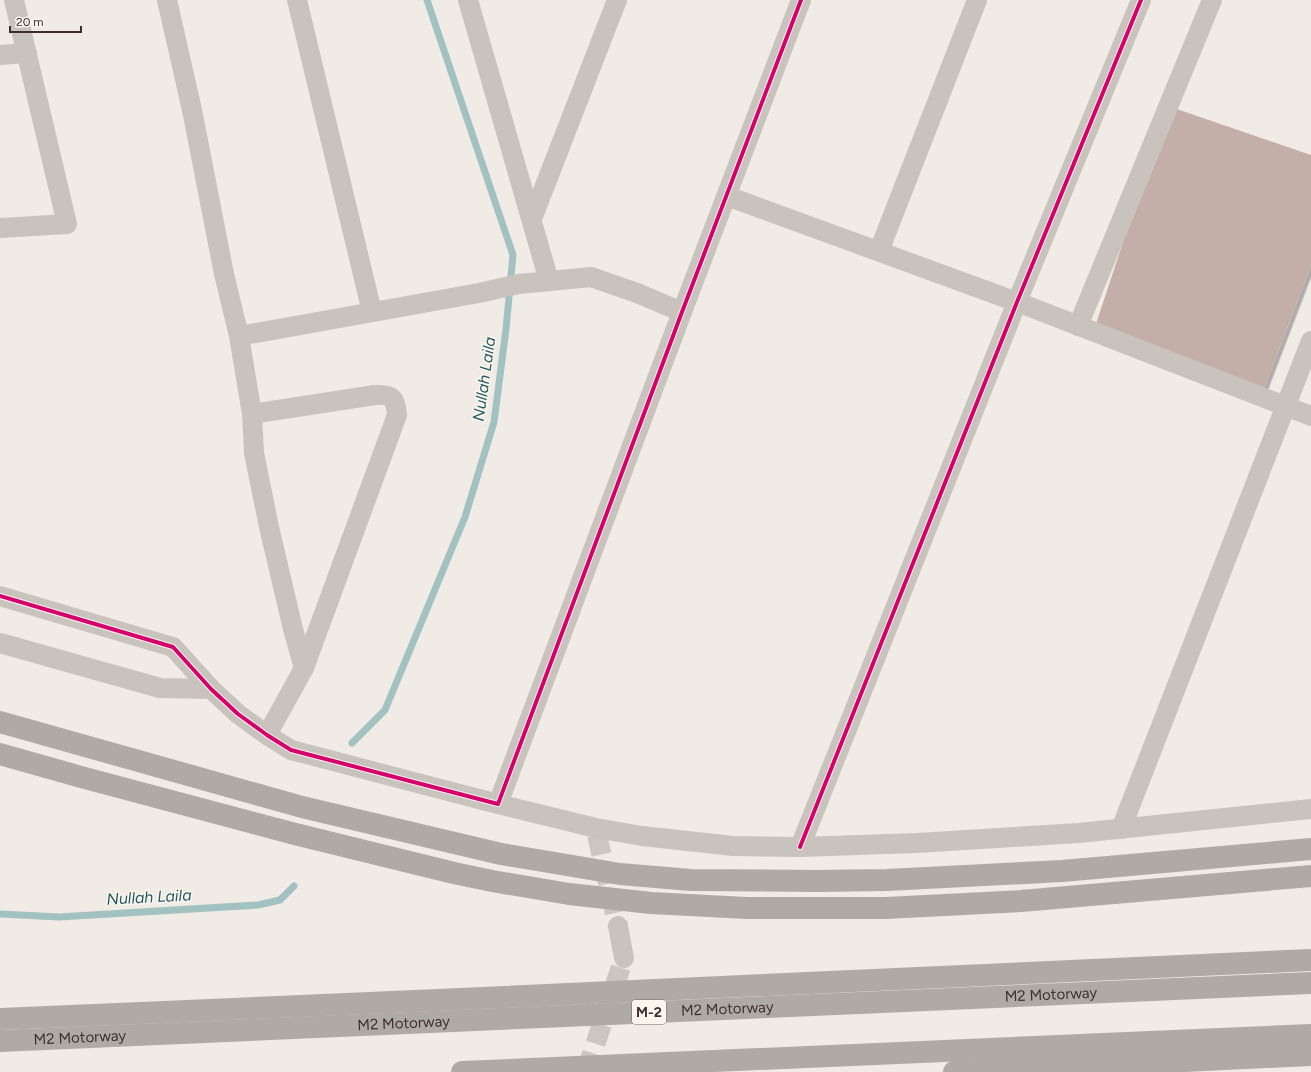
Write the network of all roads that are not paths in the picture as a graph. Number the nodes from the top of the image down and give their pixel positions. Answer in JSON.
{"nodes":[{"id":1,"x":14,"y":0,"type":"edge"},
{"id":2,"x":167,"y":0,"type":"edge"},
{"id":3,"x":297,"y":0,"type":"edge"},
{"id":4,"x":468,"y":0,"type":"edge"},
{"id":5,"x":617,"y":0,"type":"edge"},
{"id":6,"x":802,"y":0,"type":"edge"},
{"id":7,"x":977,"y":0,"type":"edge"},
{"id":8,"x":1142,"y":0,"type":"edge"},
{"id":9,"x":1212,"y":0,"type":"edge"},
{"id":10,"x":27,"y":53,"type":"junction"},
{"id":11,"x":0,"y":55,"type":"edge"},
{"id":12,"x":727,"y":196,"type":"junction"},
{"id":13,"x":532,"y":219,"type":"junction"},
{"id":14,"x":0,"y":228,"type":"edge"},
{"id":15,"x":879,"y":251,"type":"junction"},
{"id":16,"x":549,"y":281,"type":"junction"},
{"id":17,"x":1017,"y":302,"type":"junction"},
{"id":18,"x":372,"y":312,"type":"junction"},
{"id":19,"x":682,"y":312,"type":"junction"},
{"id":20,"x":1078,"y":326,"type":"junction"},
{"id":21,"x":239,"y":336,"type":"junction"},
{"id":22,"x":1311,"y":341,"type":"edge"},
{"id":23,"x":1286,"y":406,"type":"junction"},
{"id":24,"x":252,"y":414,"type":"junction"},
{"id":25,"x":1311,"y":416,"type":"edge"},
{"id":26,"x":0,"y":596,"type":"edge"},
{"id":27,"x":0,"y":643,"type":"edge"},
{"id":28,"x":304,"y":668,"type":"junction"},
{"id":29,"x":211,"y":689,"type":"junction"},
{"id":30,"x":0,"y":722,"type":"edge"},
{"id":31,"x":267,"y":735,"type":"junction"},
{"id":32,"x":0,"y":754,"type":"edge"},
{"id":33,"x":498,"y":804,"type":"junction"},
{"id":34,"x":1311,"y":809,"type":"edge"},
{"id":35,"x":1121,"y":829,"type":"junction"},
{"id":36,"x":800,"y":847,"type":"junction"},
{"id":37,"x":1311,"y":849,"type":"edge"},
{"id":38,"x":1311,"y":876,"type":"edge"},
{"id":39,"x":618,"y":926,"type":"tunnel mouth"},
{"id":40,"x":624,"y":958,"type":"tunnel mouth"},
{"id":41,"x":1305,"y":960,"type":"edge"},
{"id":42,"x":1304,"y":983,"type":"edge"},
{"id":43,"x":0,"y":1018,"type":"edge"},
{"id":44,"x":0,"y":1041,"type":"edge"},
{"id":45,"x":1304,"y":1046,"type":"edge"},
{"id":46,"x":462,"y":1072,"type":"edge"},
{"id":47,"x":954,"y":1072,"type":"edge"}],
"edges":[{"from":1,"to":10,"type":"street"},
{"from":2,"to":21,"type":"street"},
{"from":3,"to":18,"type":"street"},
{"from":4,"to":13,"type":"street"},
{"from":5,"to":13,"type":"street"},
{"from":6,"to":12,"type":"street"},
{"from":7,"to":15,"type":"street"},
{"from":8,"to":17,"type":"street"},
{"from":9,"to":20,"type":"street"},
{"from":10,"to":11,"type":"street"},
{"from":10,"to":14,"type":"street"},
{"from":12,"to":15,"type":"street"},
{"from":12,"to":19,"type":"street"},
{"from":13,"to":16,"type":"street"},
{"from":15,"to":17,"type":"street"},
{"from":16,"to":18,"type":"street"},
{"from":16,"to":19,"type":"street"},
{"from":17,"to":20,"type":"street"},
{"from":17,"to":36,"type":"street"},
{"from":18,"to":21,"type":"street"},
{"from":19,"to":33,"type":"street"},
{"from":20,"to":23,"type":"street"},
{"from":21,"to":24,"type":"street"},
{"from":22,"to":23,"type":"street"},
{"from":23,"to":25,"type":"street"},
{"from":23,"to":35,"type":"street"},
{"from":24,"to":28,"type":"street"},
{"from":24,"to":28,"type":"street"},
{"from":26,"to":29,"type":"street"},
{"from":27,"to":29,"type":"street"},
{"from":28,"to":31,"type":"street"},
{"from":29,"to":31,"type":"street"},
{"from":30,"to":37,"type":"highway"},
{"from":31,"to":33,"type":"street"},
{"from":32,"to":38,"type":"highway"},
{"from":33,"to":36,"type":"street"},
{"from":34,"to":35,"type":"street"},
{"from":35,"to":36,"type":"street"},
{"from":39,"to":40,"type":"street"},
{"from":41,"to":43,"type":"highway"},
{"from":42,"to":44,"type":"highway","name":"M2 Motorway","number":"M-2"},
{"from":45,"to":46,"type":"highway"},
{"from":45,"to":47,"type":"highway"}]}
